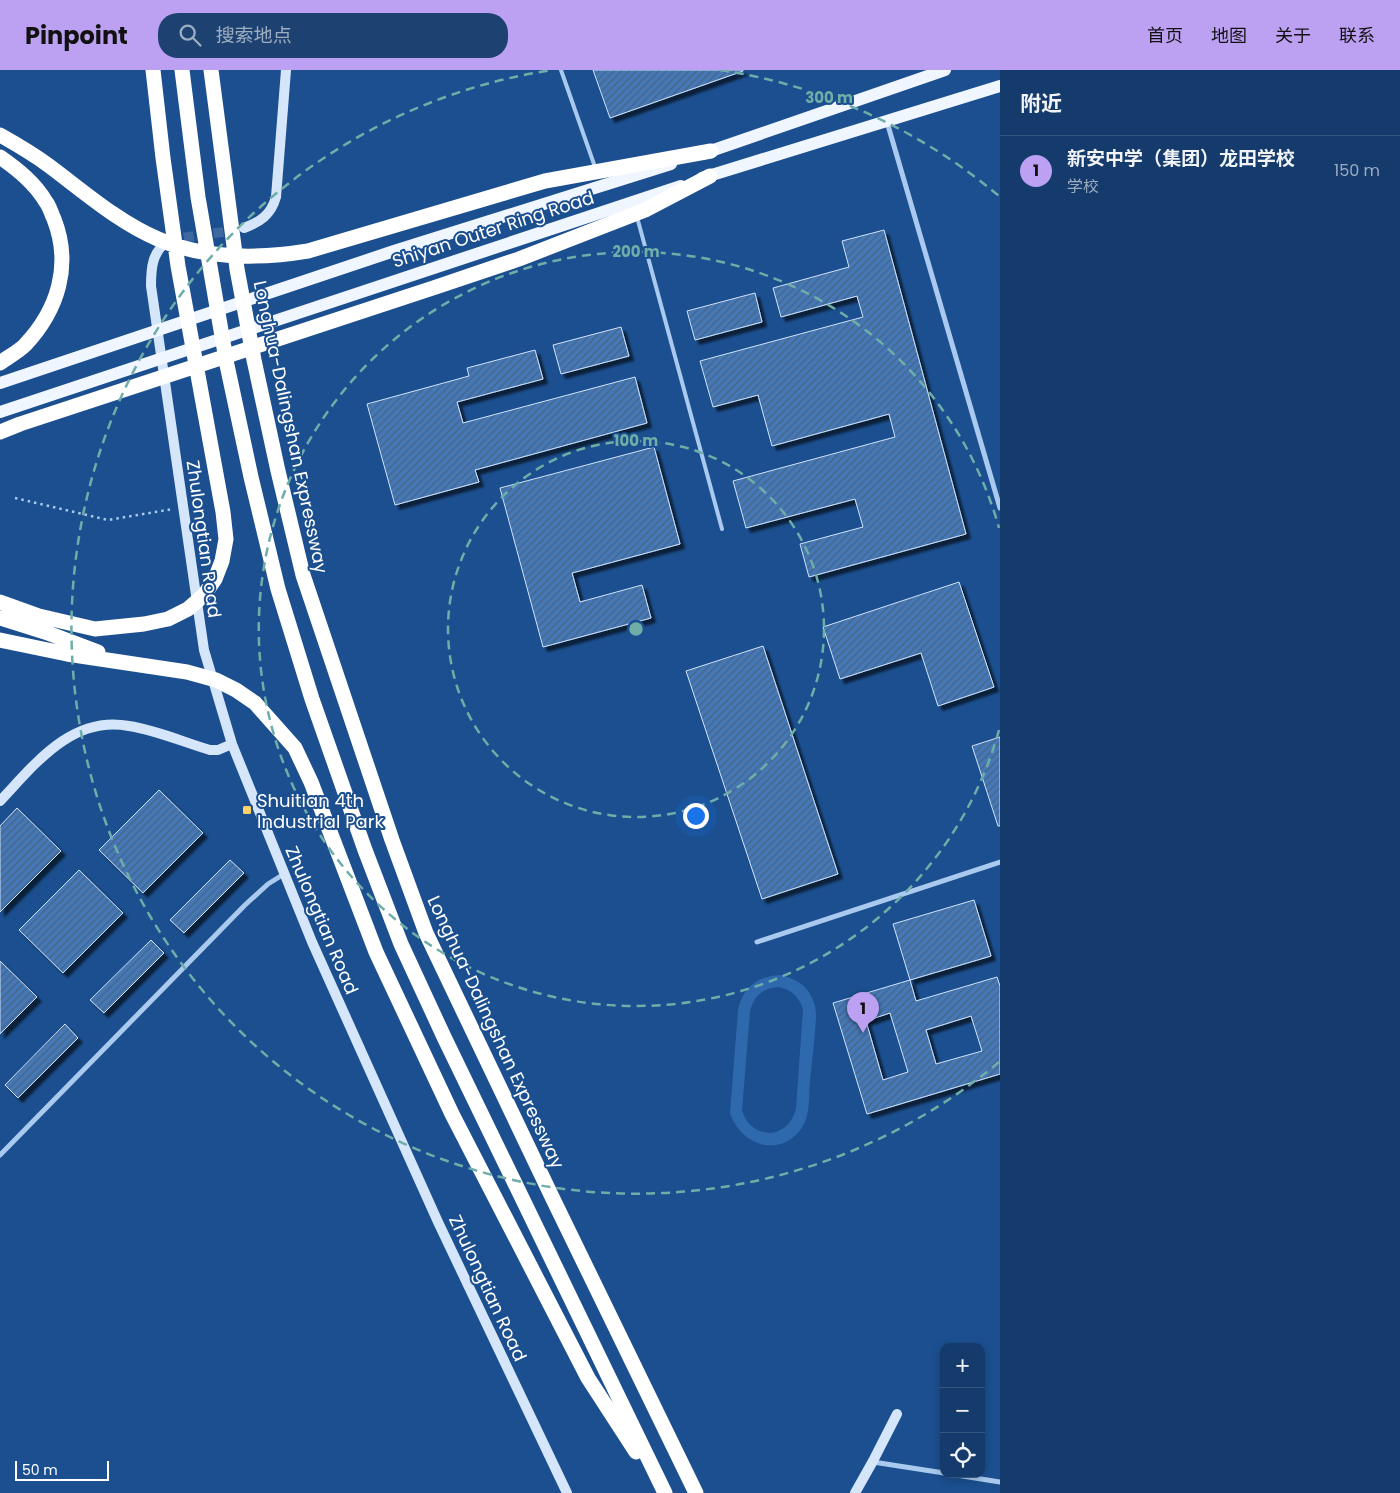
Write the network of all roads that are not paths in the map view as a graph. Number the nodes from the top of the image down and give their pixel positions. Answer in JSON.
{"nodes":[{"id":1,"x":154,"y":70,"type":"edge"},
{"id":2,"x":182,"y":70,"type":"edge"},
{"id":3,"x":211,"y":70,"type":"edge"},
{"id":4,"x":286,"y":70,"type":"edge"},
{"id":5,"x":560,"y":70,"type":"edge"},
{"id":6,"x":945,"y":70,"type":"edge"},
{"id":7,"x":1000,"y":86,"type":"edge"},
{"id":8,"x":886,"y":121,"type":"junction"},
{"id":9,"x":0,"y":135,"type":"edge"},
{"id":10,"x":711,"y":151,"type":"junction"},
{"id":11,"x":0,"y":156,"type":"edge"},
{"id":12,"x":597,"y":172,"type":"junction"},
{"id":13,"x":710,"y":176,"type":"junction"},
{"id":14,"x":636,"y":213,"type":"junction"},
{"id":15,"x":244,"y":228,"type":"tunnel mouth"},
{"id":16,"x":168,"y":241,"type":"tunnel mouth"},
{"id":17,"x":0,"y":363,"type":"edge"},
{"id":18,"x":0,"y":383,"type":"edge"},
{"id":19,"x":0,"y":412,"type":"edge"},
{"id":20,"x":0,"y":432,"type":"edge"},
{"id":21,"x":1000,"y":508,"type":"edge"},
{"id":22,"x":722,"y":529,"type":"dead end"},
{"id":23,"x":0,"y":590,"type":"edge"},
{"id":24,"x":0,"y":602,"type":"edge"},
{"id":25,"x":39,"y":616,"type":"junction"},
{"id":26,"x":0,"y":618,"type":"edge"},
{"id":27,"x":0,"y":640,"type":"edge"},
{"id":28,"x":128,"y":663,"type":"junction"},
{"id":29,"x":232,"y":744,"type":"junction"},
{"id":30,"x":0,"y":800,"type":"edge"},
{"id":31,"x":1000,"y":862,"type":"edge"},
{"id":32,"x":284,"y":874,"type":"junction"},
{"id":33,"x":757,"y":942,"type":"dead end"},
{"id":34,"x":0,"y":1155,"type":"edge"},
{"id":35,"x":896,"y":1414,"type":"dead end"},
{"id":36,"x":873,"y":1462,"type":"junction"},
{"id":37,"x":940,"y":1472,"type":"edge"},
{"id":38,"x":975,"y":1478,"type":"edge"},
{"id":39,"x":1000,"y":1482,"type":"edge"},
{"id":40,"x":567,"y":1493,"type":"edge"},
{"id":41,"x":664,"y":1493,"type":"edge"},
{"id":42,"x":696,"y":1493,"type":"edge"},
{"id":43,"x":855,"y":1493,"type":"edge"}],
"edges":[{"from":1,"to":25,"type":"highway"},
{"from":2,"to":41,"type":"highway"},
{"from":3,"to":42,"type":"highway","name":"Longhua-Dalingshan Expressway"},
{"from":4,"to":15,"type":"street"},
{"from":5,"to":12,"type":"lane"},
{"from":6,"to":10,"type":"main road","name":"Shiyan Outer Ring Road"},
{"from":7,"to":8,"type":"main road","name":"Shiyan Outer Ring Road"},
{"from":8,"to":13,"type":"main road","name":"Shiyan Outer Ring Road"},
{"from":8,"to":21,"type":"street"},
{"from":9,"to":12,"type":"highway"},
{"from":10,"to":12,"type":"highway"},
{"from":10,"to":18,"type":"main road","name":"Shiyan Outer Ring Road"},
{"from":11,"to":17,"type":"highway"},
{"from":13,"to":14,"type":"highway"},
{"from":13,"to":19,"type":"main road","name":"Shiyan Outer Ring Road"},
{"from":14,"to":20,"type":"highway"},
{"from":14,"to":22,"type":"lane"},
{"from":16,"to":29,"type":"street","name":"Zhulongtian Road"},
{"from":23,"to":25,"type":"highway"},
{"from":24,"to":25,"type":"highway"},
{"from":26,"to":28,"type":"highway"},
{"from":27,"to":28,"type":"highway"},
{"from":28,"to":41,"type":"highway"},
{"from":29,"to":30,"type":"street"},
{"from":29,"to":32,"type":"street","name":"Zhulongtian Road"},
{"from":31,"to":33,"type":"street"},
{"from":32,"to":34,"type":"street"},
{"from":32,"to":40,"type":"street","name":"Zhulongtian Road"},
{"from":35,"to":36,"type":"street"},
{"from":36,"to":37,"type":"street"},
{"from":36,"to":43,"type":"street"},
{"from":38,"to":39,"type":"street"}]}
